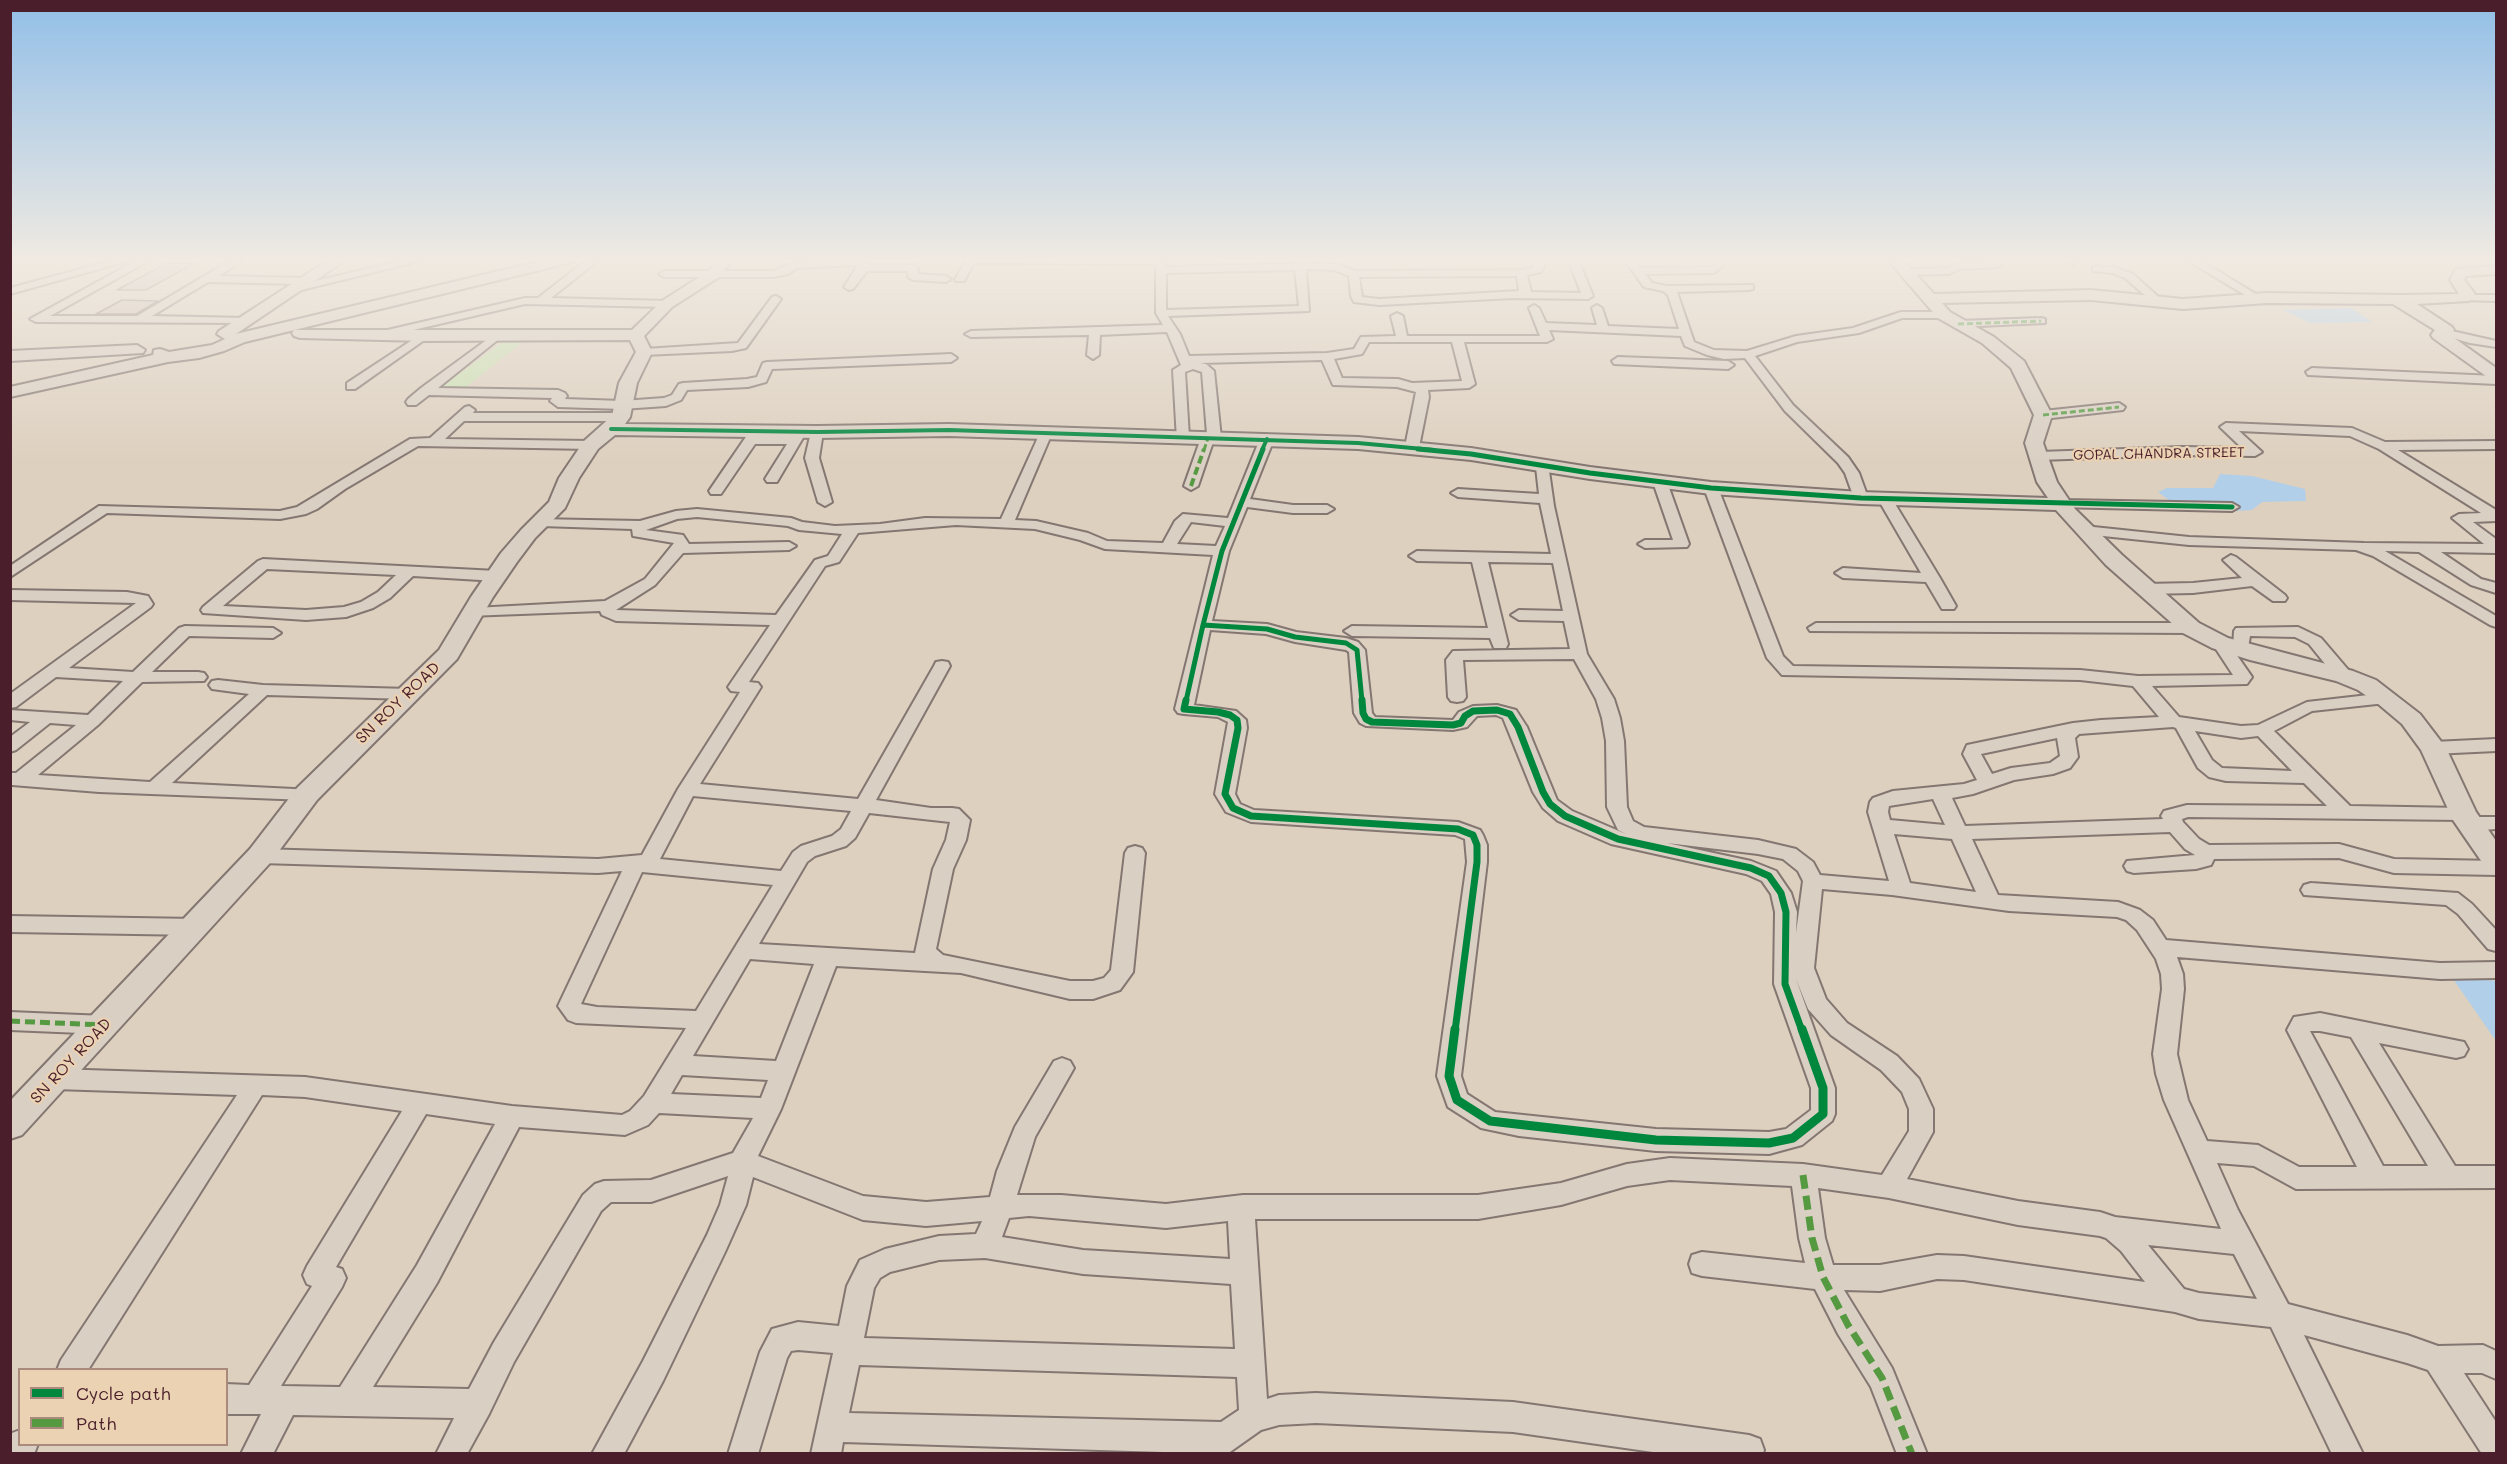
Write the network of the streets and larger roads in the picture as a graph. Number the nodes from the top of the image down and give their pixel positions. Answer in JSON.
{"nodes":[{"id":1,"x":238,"y":327,"type":"edge"},
{"id":2,"x":289,"y":327,"type":"edge"},
{"id":3,"x":411,"y":327,"type":"edge"},
{"id":4,"x":651,"y":327,"type":"edge"},
{"id":5,"x":756,"y":327,"type":"edge"},
{"id":6,"x":1399,"y":327,"type":"edge"},
{"id":7,"x":1543,"y":327,"type":"edge"},
{"id":8,"x":1583,"y":327,"type":"edge"},
{"id":9,"x":1683,"y":327,"type":"edge"},
{"id":10,"x":1866,"y":327,"type":"edge"},
{"id":11,"x":1967,"y":327,"type":"edge"},
{"id":12,"x":2442,"y":327,"type":"edge"},
{"id":13,"x":1170,"y":328,"type":"joint"},
{"id":14,"x":1603,"y":328,"type":"joint"},
{"id":15,"x":270,"y":332,"type":"junction"},
{"id":16,"x":1095,"y":332,"type":"junction"},
{"id":17,"x":2443,"y":332,"type":"junction"},
{"id":18,"x":1685,"y":333,"type":"junction"},
{"id":19,"x":970,"y":334,"type":"dead end"},
{"id":20,"x":379,"y":335,"type":"junction"},
{"id":21,"x":232,"y":336,"type":"junction"},
{"id":22,"x":423,"y":336,"type":"junction"},
{"id":23,"x":495,"y":336,"type":"junction"},
{"id":24,"x":1402,"y":339,"type":"junction"},
{"id":25,"x":1457,"y":339,"type":"junction"},
{"id":26,"x":640,"y":344,"type":"junction"},
{"id":27,"x":2496,"y":344,"type":"edge"},
{"id":28,"x":163,"y":353,"type":"junction"},
{"id":29,"x":1748,"y":354,"type":"junction"},
{"id":30,"x":1093,"y":355,"type":"dead end"},
{"id":31,"x":10,"y":356,"type":"edge"},
{"id":32,"x":58,"y":357,"type":"junction"},
{"id":33,"x":1327,"y":357,"type":"junction"},
{"id":34,"x":951,"y":358,"type":"dead end"},
{"id":35,"x":10,"y":361,"type":"edge"},
{"id":36,"x":1618,"y":361,"type":"dead end"},
{"id":37,"x":1187,"y":363,"type":"junction"},
{"id":38,"x":1757,"y":366,"type":"junction"},
{"id":39,"x":84,"y":368,"type":"junction"},
{"id":40,"x":2312,"y":372,"type":"dead end"},
{"id":41,"x":2496,"y":375,"type":"edge"},
{"id":42,"x":2496,"y":380,"type":"edge"},
{"id":43,"x":351,"y":386,"type":"dead end"},
{"id":44,"x":1411,"y":387,"type":"junction"},
{"id":45,"x":425,"y":391,"type":"junction"},
{"id":46,"x":10,"y":392,"type":"edge"},
{"id":47,"x":556,"y":401,"type":"junction"},
{"id":48,"x":412,"y":402,"type":"dead end"},
{"id":49,"x":477,"y":403,"type":"dead end"},
{"id":50,"x":2119,"y":407,"type":"dead end"},
{"id":51,"x":2043,"y":415,"type":"junction"},
{"id":52,"x":461,"y":417,"type":"junction"},
{"id":53,"x":534,"y":418,"type":"junction"},
{"id":54,"x":617,"y":420,"type":"junction"},
{"id":55,"x":1046,"y":433,"type":"junction"},
{"id":56,"x":804,"y":434,"type":"junction"},
{"id":57,"x":754,"y":435,"type":"junction"},
{"id":58,"x":1182,"y":437,"type":"junction"},
{"id":59,"x":1211,"y":438,"type":"junction"},
{"id":60,"x":1268,"y":440,"type":"junction"},
{"id":61,"x":432,"y":443,"type":"junction"},
{"id":62,"x":591,"y":445,"type":"junction"},
{"id":63,"x":2383,"y":446,"type":"junction"},
{"id":64,"x":2496,"y":446,"type":"edge"},
{"id":65,"x":1412,"y":447,"type":"junction"},
{"id":66,"x":2039,"y":456,"type":"junction"},
{"id":67,"x":1543,"y":467,"type":"junction"},
{"id":68,"x":772,"y":479,"type":"dead end"},
{"id":69,"x":1660,"y":482,"type":"junction"},
{"id":70,"x":1191,"y":486,"type":"dead end"},
{"id":71,"x":1711,"y":488,"type":"junction"},
{"id":72,"x":716,"y":491,"type":"dead end"},
{"id":73,"x":1458,"y":494,"type":"dead end"},
{"id":74,"x":1860,"y":498,"type":"junction"},
{"id":75,"x":1546,"y":499,"type":"junction"},
{"id":76,"x":1885,"y":499,"type":"junction"},
{"id":77,"x":825,"y":502,"type":"dead end"},
{"id":78,"x":1242,"y":502,"type":"junction"},
{"id":79,"x":2061,"y":504,"type":"junction"},
{"id":80,"x":2232,"y":507,"type":"dead end"},
{"id":81,"x":1327,"y":509,"type":"dead end"},
{"id":82,"x":2496,"y":517,"type":"edge"},
{"id":83,"x":541,"y":522,"type":"junction"},
{"id":84,"x":1006,"y":523,"type":"junction"},
{"id":85,"x":1233,"y":523,"type":"junction"},
{"id":86,"x":640,"y":525,"type":"junction"},
{"id":87,"x":853,"y":529,"type":"junction"},
{"id":88,"x":2084,"y":530,"type":"junction"},
{"id":89,"x":1645,"y":544,"type":"dead end"},
{"id":90,"x":789,"y":546,"type":"dead end"},
{"id":91,"x":2358,"y":546,"type":"junction"},
{"id":92,"x":2422,"y":547,"type":"junction"},
{"id":93,"x":1168,"y":548,"type":"junction"},
{"id":94,"x":2496,"y":548,"type":"edge"},
{"id":95,"x":679,"y":549,"type":"junction"},
{"id":96,"x":1222,"y":551,"type":"junction"},
{"id":97,"x":1417,"y":556,"type":"dead end"},
{"id":98,"x":1479,"y":558,"type":"junction"},
{"id":99,"x":1559,"y":559,"type":"junction"},
{"id":100,"x":2231,"y":560,"type":"dead end"},
{"id":101,"x":409,"y":571,"type":"junction"},
{"id":102,"x":10,"y":573,"type":"edge"},
{"id":103,"x":1843,"y":573,"type":"dead end"},
{"id":104,"x":497,"y":576,"type":"junction"},
{"id":105,"x":1932,"y":578,"type":"junction"},
{"id":106,"x":2255,"y":581,"type":"junction"},
{"id":107,"x":2496,"y":588,"type":"edge"},
{"id":108,"x":2145,"y":589,"type":"junction"},
{"id":109,"x":10,"y":595,"type":"edge"},
{"id":110,"x":2279,"y":598,"type":"dead end"},
{"id":111,"x":609,"y":606,"type":"junction"},
{"id":112,"x":1948,"y":606,"type":"dead end"},
{"id":113,"x":474,"y":613,"type":"junction"},
{"id":114,"x":1519,"y":615,"type":"dead end"},
{"id":115,"x":1571,"y":616,"type":"junction"},
{"id":116,"x":781,"y":620,"type":"junction"},
{"id":117,"x":2496,"y":622,"type":"edge"},
{"id":118,"x":1203,"y":625,"type":"junction"},
{"id":119,"x":1816,"y":628,"type":"dead end"},
{"id":120,"x":2191,"y":628,"type":"junction"},
{"id":121,"x":1352,"y":631,"type":"dead end"},
{"id":122,"x":273,"y":633,"type":"dead end"},
{"id":123,"x":1497,"y":633,"type":"junction"},
{"id":124,"x":2220,"y":643,"type":"junction"},
{"id":125,"x":2241,"y":650,"type":"junction"},
{"id":126,"x":1579,"y":654,"type":"junction"},
{"id":127,"x":1502,"y":655,"type":"junction"},
{"id":128,"x":942,"y":666,"type":"dead end"},
{"id":129,"x":53,"y":672,"type":"junction"},
{"id":130,"x":2344,"y":676,"type":"junction"},
{"id":131,"x":136,"y":677,"type":"junction"},
{"id":132,"x":198,"y":677,"type":"dead end"},
{"id":133,"x":2138,"y":681,"type":"junction"},
{"id":134,"x":218,"y":685,"type":"dead end"},
{"id":135,"x":262,"y":690,"type":"junction"},
{"id":136,"x":410,"y":694,"type":"junction"},
{"id":137,"x":1457,"y":697,"type":"dead end"},
{"id":138,"x":2386,"y":698,"type":"junction"},
{"id":139,"x":10,"y":703,"type":"edge"},
{"id":140,"x":10,"y":716,"type":"edge"},
{"id":141,"x":46,"y":718,"type":"junction"},
{"id":142,"x":92,"y":721,"type":"junction"},
{"id":143,"x":2178,"y":723,"type":"junction"},
{"id":144,"x":2073,"y":729,"type":"junction"},
{"id":145,"x":2262,"y":730,"type":"junction"},
{"id":146,"x":2496,"y":745,"type":"edge"},
{"id":147,"x":10,"y":746,"type":"edge"},
{"id":148,"x":2433,"y":748,"type":"junction"},
{"id":149,"x":2309,"y":777,"type":"junction"},
{"id":150,"x":15,"y":779,"type":"edge"},
{"id":151,"x":1988,"y":783,"type":"junction"},
{"id":152,"x":155,"y":788,"type":"junction"},
{"id":153,"x":687,"y":789,"type":"junction"},
{"id":154,"x":307,"y":794,"type":"junction"},
{"id":155,"x":1940,"y":794,"type":"junction"},
{"id":156,"x":864,"y":806,"type":"junction"},
{"id":157,"x":2343,"y":812,"type":"junction"},
{"id":158,"x":2496,"y":823,"type":"edge"},
{"id":159,"x":2175,"y":825,"type":"junction"},
{"id":160,"x":1882,"y":826,"type":"junction"},
{"id":161,"x":2478,"y":830,"type":"edge"},
{"id":162,"x":1960,"y":833,"type":"junction"},
{"id":163,"x":2206,"y":852,"type":"junction"},
{"id":164,"x":1135,"y":853,"type":"dead end"},
{"id":165,"x":260,"y":856,"type":"junction"},
{"id":166,"x":2496,"y":861,"type":"edge"},
{"id":167,"x":628,"y":864,"type":"junction"},
{"id":168,"x":2134,"y":866,"type":"dead end"},
{"id":169,"x":2496,"y":868,"type":"edge"},
{"id":170,"x":788,"y":879,"type":"junction"},
{"id":171,"x":1814,"y":881,"type":"junction"},
{"id":172,"x":1892,"y":888,"type":"junction"},
{"id":173,"x":2311,"y":890,"type":"dead end"},
{"id":174,"x":1991,"y":902,"type":"junction"},
{"id":175,"x":10,"y":924,"type":"edge"},
{"id":176,"x":196,"y":927,"type":"junction"},
{"id":177,"x":2496,"y":943,"type":"edge"},
{"id":178,"x":2161,"y":948,"type":"junction"},
{"id":179,"x":745,"y":951,"type":"junction"},
{"id":180,"x":828,"y":957,"type":"junction"},
{"id":181,"x":937,"y":962,"type":"junction"},
{"id":182,"x":2496,"y":970,"type":"edge"},
{"id":183,"x":703,"y":1020,"type":"junction"},
{"id":184,"x":10,"y":1021,"type":"edge"},
{"id":185,"x":105,"y":1025,"type":"junction"},
{"id":186,"x":2359,"y":1030,"type":"junction"},
{"id":187,"x":2456,"y":1049,"type":"dead end"},
{"id":188,"x":676,"y":1065,"type":"junction"},
{"id":189,"x":1062,"y":1068,"type":"dead end"},
{"id":190,"x":782,"y":1071,"type":"junction"},
{"id":191,"x":55,"y":1079,"type":"junction"},
{"id":192,"x":256,"y":1085,"type":"junction"},
{"id":193,"x":420,"y":1102,"type":"junction"},
{"id":194,"x":653,"y":1103,"type":"junction"},
{"id":195,"x":769,"y":1109,"type":"junction"},
{"id":196,"x":512,"y":1116,"type":"junction"},
{"id":197,"x":10,"y":1125,"type":"edge"},
{"id":198,"x":2199,"y":1151,"type":"junction"},
{"id":199,"x":742,"y":1161,"type":"junction"},
{"id":200,"x":1803,"y":1175,"type":"junction"},
{"id":201,"x":2447,"y":1175,"type":"junction"},
{"id":202,"x":2496,"y":1177,"type":"edge"},
{"id":203,"x":2377,"y":1179,"type":"junction"},
{"id":204,"x":1889,"y":1187,"type":"junction"},
{"id":205,"x":1001,"y":1206,"type":"junction"},
{"id":206,"x":1243,"y":1207,"type":"junction"},
{"id":207,"x":2115,"y":1229,"type":"junction"},
{"id":208,"x":2242,"y":1243,"type":"junction"},
{"id":209,"x":985,"y":1246,"type":"junction"},
{"id":210,"x":1702,"y":1264,"type":"dead end"},
{"id":211,"x":1245,"y":1272,"type":"junction"},
{"id":212,"x":1823,"y":1277,"type":"junction"},
{"id":213,"x":2175,"y":1299,"type":"junction"},
{"id":214,"x":2280,"y":1315,"type":"junction"},
{"id":215,"x":847,"y":1346,"type":"junction"},
{"id":216,"x":2438,"y":1360,"type":"junction"},
{"id":217,"x":1250,"y":1363,"type":"junction"},
{"id":218,"x":2496,"y":1365,"type":"edge"},
{"id":219,"x":72,"y":1368,"type":"edge"},
{"id":220,"x":228,"y":1400,"type":"edge"},
{"id":221,"x":256,"y":1400,"type":"junction"},
{"id":222,"x":285,"y":1400,"type":"junction"},
{"id":223,"x":348,"y":1401,"type":"junction"},
{"id":224,"x":479,"y":1404,"type":"junction"},
{"id":225,"x":1254,"y":1417,"type":"junction"},
{"id":226,"x":828,"y":1440,"type":"edge"},
{"id":227,"x":1215,"y":1445,"type":"edge"},
{"id":228,"x":2496,"y":1448,"type":"edge"},
{"id":229,"x":1749,"y":1450,"type":"dead end"},
{"id":230,"x":256,"y":1454,"type":"edge"},
{"id":231,"x":451,"y":1454,"type":"edge"},
{"id":232,"x":607,"y":1454,"type":"edge"},
{"id":233,"x":743,"y":1454,"type":"edge"},
{"id":234,"x":1912,"y":1454,"type":"edge"},
{"id":235,"x":2348,"y":1454,"type":"edge"}],
"edges":[{"from":1,"to":21,"type":"street"},
{"from":2,"to":15,"type":"street"},
{"from":3,"to":20,"type":"street"},
{"from":4,"to":26,"type":"street"},
{"from":5,"to":26,"type":"street"},
{"from":6,"to":24,"type":"street"},
{"from":7,"to":25,"type":"street"},
{"from":8,"to":14,"type":"street"},
{"from":9,"to":18,"type":"street"},
{"from":10,"to":29,"type":"street"},
{"from":11,"to":51,"type":"street"},
{"from":12,"to":17,"type":"street"},
{"from":13,"to":16,"type":"street"},
{"from":13,"to":37,"type":"street"},
{"from":14,"to":18,"type":"street"},
{"from":15,"to":20,"type":"street"},
{"from":15,"to":21,"type":"street"},
{"from":16,"to":19,"type":"street"},
{"from":16,"to":30,"type":"street"},
{"from":17,"to":27,"type":"street"},
{"from":17,"to":41,"type":"street"},
{"from":18,"to":29,"type":"street"},
{"from":20,"to":22,"type":"street"},
{"from":21,"to":28,"type":"street"},
{"from":22,"to":23,"type":"street"},
{"from":22,"to":43,"type":"street"},
{"from":23,"to":26,"type":"street"},
{"from":23,"to":45,"type":"street"},
{"from":24,"to":25,"type":"street"},
{"from":24,"to":33,"type":"street"},
{"from":25,"to":44,"type":"street"},
{"from":26,"to":54,"type":"street"},
{"from":28,"to":32,"type":"street"},
{"from":28,"to":39,"type":"street"},
{"from":29,"to":38,"type":"street"},
{"from":31,"to":32,"type":"street"},
{"from":32,"to":35,"type":"street"},
{"from":32,"to":39,"type":"street"},
{"from":33,"to":37,"type":"street"},
{"from":33,"to":44,"type":"street"},
{"from":34,"to":54,"type":"street"},
{"from":36,"to":38,"type":"street"},
{"from":37,"to":58,"type":"street"},
{"from":37,"to":59,"type":"street"},
{"from":38,"to":74,"type":"street"},
{"from":39,"to":46,"type":"street"},
{"from":40,"to":42,"type":"street"},
{"from":44,"to":65,"type":"street"},
{"from":45,"to":47,"type":"street"},
{"from":45,"to":48,"type":"street"},
{"from":47,"to":53,"type":"street"},
{"from":47,"to":54,"type":"street"},
{"from":49,"to":52,"type":"street"},
{"from":50,"to":51,"type":"street"},
{"from":51,"to":66,"type":"street"},
{"from":52,"to":53,"type":"street"},
{"from":52,"to":61,"type":"street"},
{"from":53,"to":54,"type":"street"},
{"from":54,"to":57,"type":"street"},
{"from":54,"to":62,"type":"street","name":"SN ROY ROAD"},
{"from":55,"to":56,"type":"street"},
{"from":55,"to":58,"type":"street"},
{"from":55,"to":84,"type":"street"},
{"from":56,"to":57,"type":"street"},
{"from":56,"to":68,"type":"street"},
{"from":56,"to":77,"type":"street"},
{"from":57,"to":72,"type":"street"},
{"from":58,"to":59,"type":"street"},
{"from":59,"to":60,"type":"street"},
{"from":59,"to":70,"type":"street"},
{"from":60,"to":65,"type":"street"},
{"from":60,"to":78,"type":"street"},
{"from":61,"to":62,"type":"street"},
{"from":61,"to":102,"type":"street"},
{"from":62,"to":83,"type":"street","name":"SN ROY ROAD"},
{"from":63,"to":64,"type":"street","name":"GOPAL CHANDRA STREET"},
{"from":63,"to":66,"type":"street","name":"GOPAL CHANDRA STREET"},
{"from":63,"to":82,"type":"street"},
{"from":65,"to":67,"type":"street"},
{"from":66,"to":79,"type":"street"},
{"from":67,"to":69,"type":"street"},
{"from":67,"to":75,"type":"street"},
{"from":69,"to":71,"type":"street"},
{"from":69,"to":89,"type":"street"},
{"from":71,"to":74,"type":"street"},
{"from":71,"to":133,"type":"street"},
{"from":73,"to":75,"type":"street"},
{"from":74,"to":76,"type":"street"},
{"from":75,"to":99,"type":"street"},
{"from":76,"to":79,"type":"street"},
{"from":76,"to":105,"type":"street"},
{"from":78,"to":81,"type":"street"},
{"from":78,"to":85,"type":"street"},
{"from":79,"to":80,"type":"street"},
{"from":79,"to":88,"type":"street"},
{"from":82,"to":94,"type":"street"},
{"from":83,"to":86,"type":"street"},
{"from":83,"to":104,"type":"street","name":"SN ROY ROAD"},
{"from":84,"to":87,"type":"street"},
{"from":84,"to":93,"type":"street"},
{"from":85,"to":93,"type":"street"},
{"from":85,"to":96,"type":"street"},
{"from":86,"to":87,"type":"street"},
{"from":86,"to":95,"type":"street"},
{"from":87,"to":116,"type":"street"},
{"from":88,"to":91,"type":"street"},
{"from":88,"to":108,"type":"street"},
{"from":90,"to":95,"type":"street"},
{"from":91,"to":92,"type":"street"},
{"from":91,"to":117,"type":"street"},
{"from":92,"to":94,"type":"street"},
{"from":92,"to":107,"type":"street"},
{"from":93,"to":96,"type":"street"},
{"from":95,"to":111,"type":"street"},
{"from":96,"to":118,"type":"street"},
{"from":97,"to":98,"type":"street"},
{"from":98,"to":99,"type":"street"},
{"from":98,"to":123,"type":"street"},
{"from":99,"to":115,"type":"street"},
{"from":100,"to":106,"type":"street"},
{"from":101,"to":101,"type":"street"},
{"from":101,"to":104,"type":"street"},
{"from":103,"to":105,"type":"street"},
{"from":104,"to":113,"type":"street","name":"SN ROY ROAD"},
{"from":105,"to":112,"type":"street"},
{"from":106,"to":108,"type":"street"},
{"from":106,"to":110,"type":"street"},
{"from":108,"to":120,"type":"street"},
{"from":109,"to":129,"type":"street"},
{"from":111,"to":113,"type":"street"},
{"from":111,"to":116,"type":"street"},
{"from":113,"to":136,"type":"street","name":"SN ROY ROAD"},
{"from":114,"to":115,"type":"street"},
{"from":115,"to":126,"type":"street"},
{"from":116,"to":153,"type":"street"},
{"from":118,"to":118,"type":"street"},
{"from":119,"to":120,"type":"street"},
{"from":120,"to":124,"type":"street"},
{"from":121,"to":123,"type":"street"},
{"from":122,"to":131,"type":"street"},
{"from":123,"to":127,"type":"street"},
{"from":124,"to":125,"type":"street"},
{"from":124,"to":133,"type":"street"},
{"from":125,"to":130,"type":"street"},
{"from":125,"to":130,"type":"street"},
{"from":126,"to":127,"type":"street"},
{"from":126,"to":171,"type":"street"},
{"from":127,"to":137,"type":"street"},
{"from":128,"to":156,"type":"street"},
{"from":129,"to":131,"type":"street"},
{"from":129,"to":139,"type":"street"},
{"from":130,"to":138,"type":"street"},
{"from":131,"to":132,"type":"street"},
{"from":131,"to":142,"type":"street"},
{"from":133,"to":143,"type":"street"},
{"from":134,"to":135,"type":"street"},
{"from":135,"to":136,"type":"street"},
{"from":135,"to":152,"type":"street"},
{"from":136,"to":154,"type":"street","name":"SN ROY ROAD"},
{"from":138,"to":145,"type":"street"},
{"from":138,"to":148,"type":"street"},
{"from":140,"to":141,"type":"street"},
{"from":141,"to":142,"type":"street"},
{"from":141,"to":147,"type":"street"},
{"from":142,"to":150,"type":"street"},
{"from":143,"to":144,"type":"street"},
{"from":143,"to":145,"type":"street"},
{"from":143,"to":149,"type":"street"},
{"from":144,"to":151,"type":"street"},
{"from":144,"to":151,"type":"street"},
{"from":145,"to":149,"type":"street"},
{"from":146,"to":148,"type":"street"},
{"from":148,"to":161,"type":"street"},
{"from":149,"to":157,"type":"street"},
{"from":150,"to":152,"type":"street"},
{"from":151,"to":155,"type":"street"},
{"from":152,"to":154,"type":"street"},
{"from":153,"to":156,"type":"street"},
{"from":153,"to":167,"type":"street"},
{"from":154,"to":165,"type":"street","name":"SN ROY ROAD"},
{"from":155,"to":160,"type":"street"},
{"from":155,"to":162,"type":"street"},
{"from":156,"to":170,"type":"street"},
{"from":156,"to":181,"type":"street"},
{"from":157,"to":159,"type":"street"},
{"from":157,"to":161,"type":"street"},
{"from":158,"to":161,"type":"street"},
{"from":159,"to":162,"type":"street"},
{"from":159,"to":163,"type":"street"},
{"from":160,"to":162,"type":"street"},
{"from":160,"to":172,"type":"street"},
{"from":161,"to":166,"type":"street"},
{"from":162,"to":174,"type":"street"},
{"from":163,"to":168,"type":"street"},
{"from":163,"to":169,"type":"street"},
{"from":164,"to":181,"type":"street"},
{"from":165,"to":167,"type":"street"},
{"from":165,"to":176,"type":"street","name":"SN ROY ROAD"},
{"from":167,"to":170,"type":"street"},
{"from":167,"to":183,"type":"street"},
{"from":170,"to":179,"type":"street"},
{"from":171,"to":172,"type":"street"},
{"from":171,"to":204,"type":"street"},
{"from":172,"to":174,"type":"street"},
{"from":173,"to":177,"type":"street"},
{"from":174,"to":178,"type":"street"},
{"from":175,"to":176,"type":"street"},
{"from":176,"to":185,"type":"street","name":"SN ROY ROAD"},
{"from":178,"to":182,"type":"street"},
{"from":178,"to":198,"type":"street"},
{"from":179,"to":180,"type":"street"},
{"from":179,"to":183,"type":"street"},
{"from":180,"to":181,"type":"street"},
{"from":180,"to":190,"type":"street"},
{"from":183,"to":188,"type":"street"},
{"from":184,"to":185,"type":"street"},
{"from":185,"to":191,"type":"street","name":"SN ROY ROAD"},
{"from":186,"to":187,"type":"street"},
{"from":186,"to":201,"type":"street"},
{"from":186,"to":203,"type":"street"},
{"from":188,"to":190,"type":"street"},
{"from":188,"to":194,"type":"street"},
{"from":189,"to":205,"type":"street"},
{"from":190,"to":195,"type":"street"},
{"from":191,"to":192,"type":"street"},
{"from":191,"to":197,"type":"street","name":"SN ROY ROAD"},
{"from":192,"to":193,"type":"street"},
{"from":192,"to":219,"type":"street"},
{"from":193,"to":196,"type":"street"},
{"from":193,"to":221,"type":"street"},
{"from":194,"to":195,"type":"street"},
{"from":194,"to":196,"type":"street"},
{"from":195,"to":199,"type":"street"},
{"from":196,"to":223,"type":"street"},
{"from":198,"to":203,"type":"street"},
{"from":198,"to":208,"type":"street"},
{"from":199,"to":205,"type":"street"},
{"from":199,"to":224,"type":"street"},
{"from":199,"to":232,"type":"street"},
{"from":200,"to":204,"type":"street"},
{"from":200,"to":206,"type":"street"},
{"from":200,"to":212,"type":"street"},
{"from":201,"to":202,"type":"street"},
{"from":201,"to":203,"type":"street"},
{"from":204,"to":207,"type":"street"},
{"from":205,"to":206,"type":"street"},
{"from":205,"to":209,"type":"street"},
{"from":206,"to":211,"type":"street"},
{"from":207,"to":208,"type":"street"},
{"from":207,"to":213,"type":"street"},
{"from":208,"to":214,"type":"street"},
{"from":209,"to":211,"type":"street"},
{"from":209,"to":215,"type":"street"},
{"from":210,"to":212,"type":"street"},
{"from":211,"to":217,"type":"street"},
{"from":212,"to":213,"type":"street"},
{"from":212,"to":234,"type":"street"},
{"from":213,"to":214,"type":"street"},
{"from":214,"to":216,"type":"street"},
{"from":214,"to":235,"type":"street"},
{"from":215,"to":217,"type":"street"},
{"from":215,"to":226,"type":"street"},
{"from":215,"to":233,"type":"street"},
{"from":216,"to":218,"type":"street"},
{"from":216,"to":228,"type":"street"},
{"from":217,"to":225,"type":"street"},
{"from":220,"to":221,"type":"street"},
{"from":221,"to":222,"type":"street"},
{"from":222,"to":223,"type":"street"},
{"from":222,"to":230,"type":"street"},
{"from":223,"to":224,"type":"street"},
{"from":224,"to":231,"type":"street"},
{"from":225,"to":227,"type":"street"},
{"from":225,"to":229,"type":"street"},
{"from":226,"to":227,"type":"street"}]}
